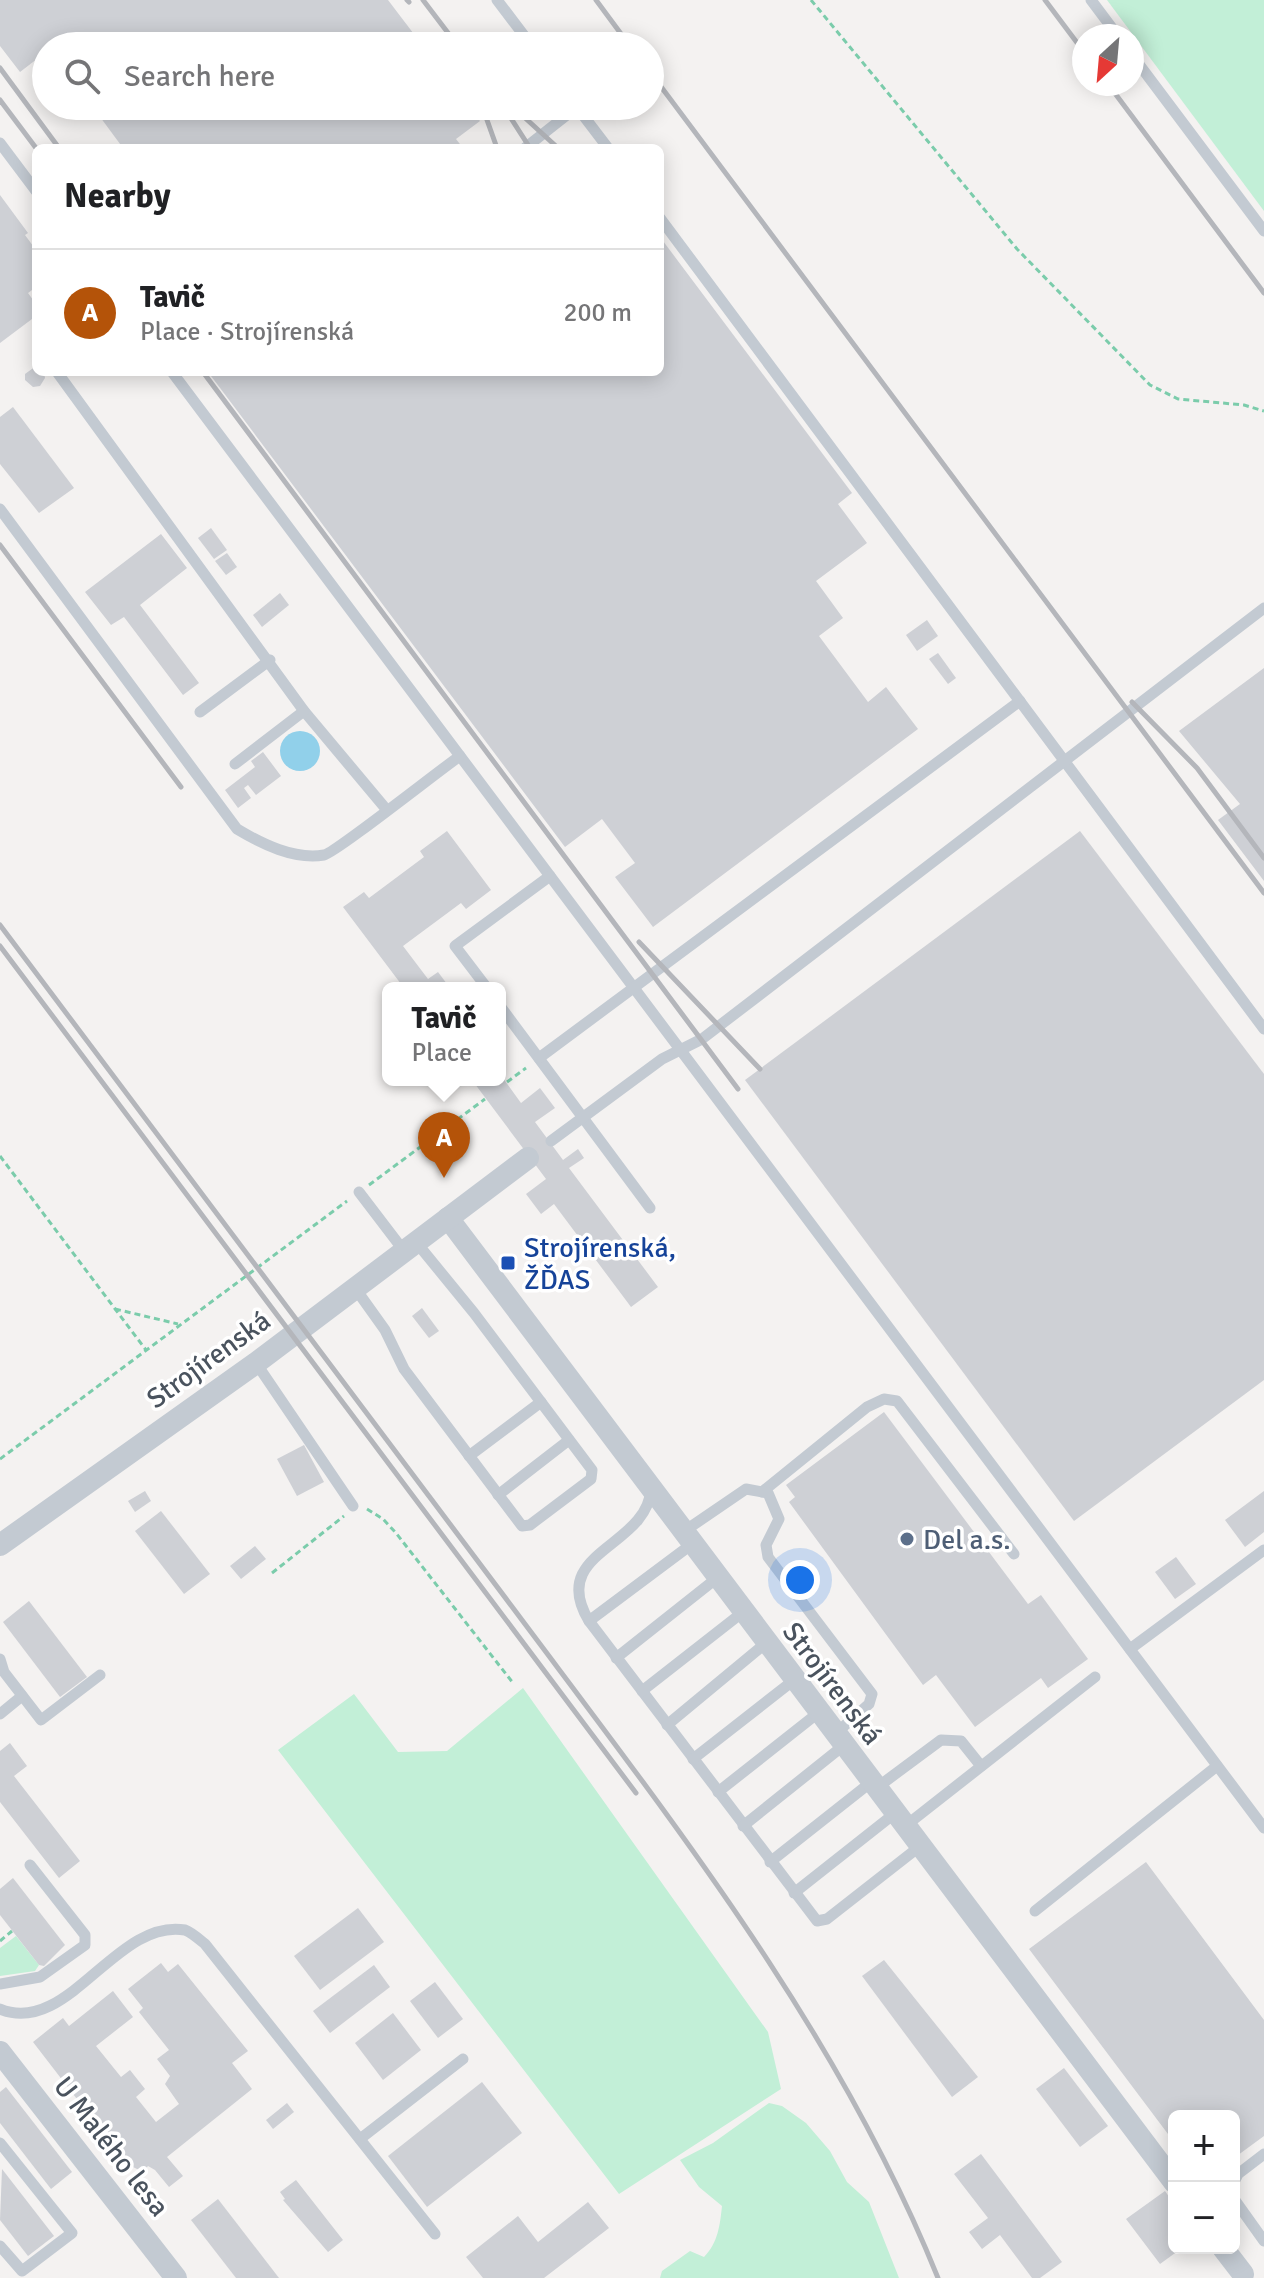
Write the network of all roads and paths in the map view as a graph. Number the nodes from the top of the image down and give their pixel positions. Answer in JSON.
{"nodes":[{"id":1,"x":497,"y":0,"type":"edge"},
{"id":2,"x":811,"y":0,"type":"edge"},
{"id":3,"x":1091,"y":0,"type":"edge"},
{"id":4,"x":1109,"y":24,"type":"edge"},
{"id":5,"x":521,"y":32,"type":"edge"},
{"id":6,"x":1144,"y":71,"type":"edge"},
{"id":7,"x":561,"y":120,"type":"edge"},
{"id":8,"x":587,"y":120,"type":"edge"},
{"id":9,"x":0,"y":143,"type":"edge"},
{"id":10,"x":530,"y":144,"type":"edge"},
{"id":11,"x":605,"y":144,"type":"edge"},
{"id":12,"x":32,"y":186,"type":"edge"},
{"id":13,"x":664,"y":223,"type":"edge"},
{"id":14,"x":1264,"y":231,"type":"edge"},
{"id":15,"x":60,"y":376,"type":"edge"},
{"id":16,"x":175,"y":376,"type":"edge"},
{"id":17,"x":1264,"y":411,"type":"edge"},
{"id":18,"x":0,"y":509,"type":"edge"},
{"id":19,"x":1264,"y":608,"type":"edge"},
{"id":20,"x":270,"y":660,"type":"junction"},
{"id":21,"x":1020,"y":701,"type":"junction"},
{"id":22,"x":304,"y":711,"type":"junction"},
{"id":23,"x":200,"y":712,"type":"dead end"},
{"id":24,"x":460,"y":756,"type":"junction"},
{"id":25,"x":1064,"y":761,"type":"junction"},
{"id":26,"x":235,"y":764,"type":"dead end"},
{"id":27,"x":386,"y":809,"type":"junction"},
{"id":28,"x":550,"y":876,"type":"junction"},
{"id":29,"x":482,"y":982,"type":"edge"},
{"id":30,"x":634,"y":988,"type":"junction"},
{"id":31,"x":506,"y":1014,"type":"edge"},
{"id":32,"x":1264,"y":1029,"type":"edge"},
{"id":33,"x":680,"y":1050,"type":"junction"},
{"id":34,"x":539,"y":1058,"type":"junction"},
{"id":35,"x":507,"y":1082,"type":"dead end"},
{"id":36,"x":485,"y":1099,"type":"dead end"},
{"id":37,"x":583,"y":1117,"type":"junction"},
{"id":38,"x":551,"y":1141,"type":"dead end"},
{"id":39,"x":0,"y":1156,"type":"edge"},
{"id":40,"x":528,"y":1158,"type":"dead end"},
{"id":41,"x":359,"y":1192,"type":"junction"},
{"id":42,"x":650,"y":1208,"type":"dead end"},
{"id":43,"x":448,"y":1218,"type":"junction"},
{"id":44,"x":410,"y":1247,"type":"junction"},
{"id":45,"x":355,"y":1288,"type":"junction"},
{"id":46,"x":115,"y":1309,"type":"junction"},
{"id":47,"x":180,"y":1325,"type":"junction"},
{"id":48,"x":146,"y":1350,"type":"junction"},
{"id":49,"x":256,"y":1363,"type":"junction"},
{"id":50,"x":541,"y":1402,"type":"junction"},
{"id":51,"x":569,"y":1440,"type":"junction"},
{"id":52,"x":469,"y":1456,"type":"junction"},
{"id":53,"x":0,"y":1459,"type":"edge"},
{"id":54,"x":651,"y":1489,"type":"junction"},
{"id":55,"x":762,"y":1492,"type":"junction"},
{"id":56,"x":498,"y":1495,"type":"junction"},
{"id":57,"x":353,"y":1506,"type":"junction"},
{"id":58,"x":687,"y":1538,"type":"junction"},
{"id":59,"x":0,"y":1545,"type":"edge"},
{"id":60,"x":1264,"y":1550,"type":"edge"},
{"id":61,"x":1014,"y":1554,"type":"dead end"},
{"id":62,"x":272,"y":1573,"type":"dead end"},
{"id":63,"x":717,"y":1578,"type":"junction"},
{"id":64,"x":743,"y":1612,"type":"junction"},
{"id":65,"x":589,"y":1621,"type":"junction"},
{"id":66,"x":766,"y":1643,"type":"junction"},
{"id":67,"x":1130,"y":1649,"type":"junction"},
{"id":68,"x":616,"y":1658,"type":"junction"},
{"id":69,"x":0,"y":1659,"type":"edge"},
{"id":70,"x":100,"y":1675,"type":"dead end"},
{"id":71,"x":1095,"y":1677,"type":"dead end"},
{"id":72,"x":794,"y":1680,"type":"junction"},
{"id":73,"x":513,"y":1683,"type":"dead end"},
{"id":74,"x":642,"y":1691,"type":"junction"},
{"id":75,"x":22,"y":1696,"type":"junction"},
{"id":76,"x":818,"y":1713,"type":"junction"},
{"id":77,"x":0,"y":1714,"type":"edge"},
{"id":78,"x":667,"y":1725,"type":"junction"},
{"id":79,"x":838,"y":1740,"type":"junction"},
{"id":80,"x":693,"y":1759,"type":"junction"},
{"id":81,"x":981,"y":1766,"type":"junction"},
{"id":82,"x":1217,"y":1766,"type":"junction"},
{"id":83,"x":873,"y":1786,"type":"junction"},
{"id":84,"x":718,"y":1792,"type":"junction"},
{"id":85,"x":899,"y":1820,"type":"junction"},
{"id":86,"x":743,"y":1826,"type":"junction"},
{"id":87,"x":1264,"y":1828,"type":"edge"},
{"id":88,"x":919,"y":1847,"type":"junction"},
{"id":89,"x":770,"y":1862,"type":"junction"},
{"id":90,"x":30,"y":1865,"type":"dead end"},
{"id":91,"x":794,"y":1893,"type":"junction"},
{"id":92,"x":1035,"y":1911,"type":"dead end"},
{"id":93,"x":12,"y":1931,"type":"dead end"},
{"id":94,"x":0,"y":1941,"type":"edge"},
{"id":95,"x":0,"y":1984,"type":"edge"},
{"id":96,"x":0,"y":2009,"type":"edge"},
{"id":97,"x":0,"y":2052,"type":"edge"},
{"id":98,"x":463,"y":2059,"type":"dead end"},
{"id":99,"x":360,"y":2139,"type":"junction"},
{"id":100,"x":0,"y":2143,"type":"edge"},
{"id":101,"x":1264,"y":2154,"type":"edge"},
{"id":102,"x":1240,"y":2172,"type":"edge"},
{"id":103,"x":1168,"y":2174,"type":"edge"},
{"id":104,"x":1240,"y":2207,"type":"edge"},
{"id":105,"x":435,"y":2234,"type":"dead end"},
{"id":106,"x":1264,"y":2241,"type":"edge"},
{"id":107,"x":0,"y":2246,"type":"edge"},
{"id":108,"x":1228,"y":2254,"type":"edge"},
{"id":109,"x":1243,"y":2274,"type":"dead end"},
{"id":110,"x":176,"y":2278,"type":"edge"}],
"edges":[{"from":1,"to":5,"type":"lane"},
{"from":2,"to":17,"type":"path"},
{"from":3,"to":4,"type":"lane"},
{"from":6,"to":14,"type":"lane"},
{"from":7,"to":10,"type":"lane"},
{"from":8,"to":11,"type":"lane"},
{"from":9,"to":12,"type":"lane"},
{"from":13,"to":21,"type":"lane"},
{"from":15,"to":20,"type":"lane"},
{"from":16,"to":24,"type":"lane"},
{"from":18,"to":27,"type":"lane"},
{"from":19,"to":25,"type":"lane"},
{"from":20,"to":22,"type":"lane"},
{"from":20,"to":23,"type":"lane"},
{"from":21,"to":25,"type":"lane"},
{"from":21,"to":30,"type":"lane"},
{"from":22,"to":26,"type":"lane"},
{"from":22,"to":27,"type":"lane"},
{"from":24,"to":27,"type":"lane"},
{"from":24,"to":28,"type":"lane"},
{"from":25,"to":32,"type":"lane"},
{"from":25,"to":33,"type":"lane"},
{"from":28,"to":29,"type":"lane"},
{"from":28,"to":30,"type":"lane"},
{"from":30,"to":33,"type":"lane"},
{"from":30,"to":34,"type":"lane"},
{"from":31,"to":34,"type":"lane"},
{"from":33,"to":37,"type":"lane"},
{"from":33,"to":67,"type":"lane"},
{"from":34,"to":35,"type":"path"},
{"from":34,"to":37,"type":"lane"},
{"from":36,"to":41,"type":"path"},
{"from":37,"to":38,"type":"lane"},
{"from":37,"to":42,"type":"lane"},
{"from":39,"to":46,"type":"path"},
{"from":40,"to":43,"type":"street","name":"Strojírenská"},
{"from":41,"to":44,"type":"lane"},
{"from":41,"to":47,"type":"path"},
{"from":43,"to":44,"type":"street","name":"Strojírenská"},
{"from":43,"to":54,"type":"street","name":"Strojírenská"},
{"from":44,"to":45,"type":"street","name":"Strojírenská"},
{"from":44,"to":50,"type":"lane"},
{"from":45,"to":49,"type":"street","name":"Strojírenská"},
{"from":45,"to":52,"type":"lane"},
{"from":46,"to":47,"type":"path"},
{"from":46,"to":48,"type":"path"},
{"from":47,"to":48,"type":"path"},
{"from":48,"to":53,"type":"path"},
{"from":49,"to":57,"type":"lane"},
{"from":49,"to":59,"type":"street","name":"Strojírenská"},
{"from":50,"to":51,"type":"lane"},
{"from":50,"to":52,"type":"lane"},
{"from":51,"to":56,"type":"lane"},
{"from":51,"to":56,"type":"lane"},
{"from":52,"to":56,"type":"lane"},
{"from":54,"to":58,"type":"street","name":"Strojírenská"},
{"from":54,"to":65,"type":"lane"},
{"from":55,"to":58,"type":"lane"},
{"from":55,"to":61,"type":"lane"},
{"from":55,"to":79,"type":"lane"},
{"from":57,"to":62,"type":"path"},
{"from":57,"to":73,"type":"path"},
{"from":58,"to":63,"type":"street","name":"Strojírenská"},
{"from":58,"to":65,"type":"lane"},
{"from":60,"to":67,"type":"lane"},
{"from":63,"to":64,"type":"street","name":"Strojírenská"},
{"from":63,"to":68,"type":"lane"},
{"from":64,"to":66,"type":"street","name":"Strojírenská"},
{"from":64,"to":74,"type":"lane"},
{"from":65,"to":68,"type":"lane"},
{"from":66,"to":72,"type":"street","name":"Strojírenská"},
{"from":66,"to":78,"type":"lane"},
{"from":67,"to":82,"type":"lane"},
{"from":68,"to":74,"type":"lane"},
{"from":69,"to":75,"type":"lane"},
{"from":70,"to":75,"type":"lane"},
{"from":71,"to":81,"type":"lane"},
{"from":72,"to":76,"type":"street","name":"Strojírenská"},
{"from":72,"to":80,"type":"lane"},
{"from":74,"to":78,"type":"lane"},
{"from":75,"to":77,"type":"lane"},
{"from":76,"to":79,"type":"street","name":"Strojírenská"},
{"from":76,"to":84,"type":"lane"},
{"from":78,"to":80,"type":"lane"},
{"from":79,"to":83,"type":"street","name":"Strojírenská"},
{"from":79,"to":86,"type":"lane"},
{"from":80,"to":84,"type":"lane"},
{"from":81,"to":83,"type":"lane"},
{"from":81,"to":85,"type":"lane"},
{"from":82,"to":87,"type":"lane"},
{"from":82,"to":92,"type":"lane"},
{"from":83,"to":85,"type":"street","name":"Strojírenská"},
{"from":83,"to":89,"type":"lane"},
{"from":84,"to":86,"type":"lane"},
{"from":85,"to":88,"type":"street","name":"Strojírenská"},
{"from":85,"to":91,"type":"lane"},
{"from":86,"to":89,"type":"lane"},
{"from":88,"to":91,"type":"lane"},
{"from":88,"to":103,"type":"street","name":"Strojírenská"},
{"from":89,"to":91,"type":"lane"},
{"from":90,"to":95,"type":"lane"},
{"from":93,"to":94,"type":"path"},
{"from":96,"to":99,"type":"lane"},
{"from":97,"to":110,"type":"street","name":"U Malého lesa"},
{"from":98,"to":99,"type":"lane"},
{"from":99,"to":105,"type":"lane"},
{"from":100,"to":107,"type":"lane"},
{"from":101,"to":102,"type":"lane"},
{"from":104,"to":106,"type":"lane"},
{"from":108,"to":109,"type":"street"}]}
